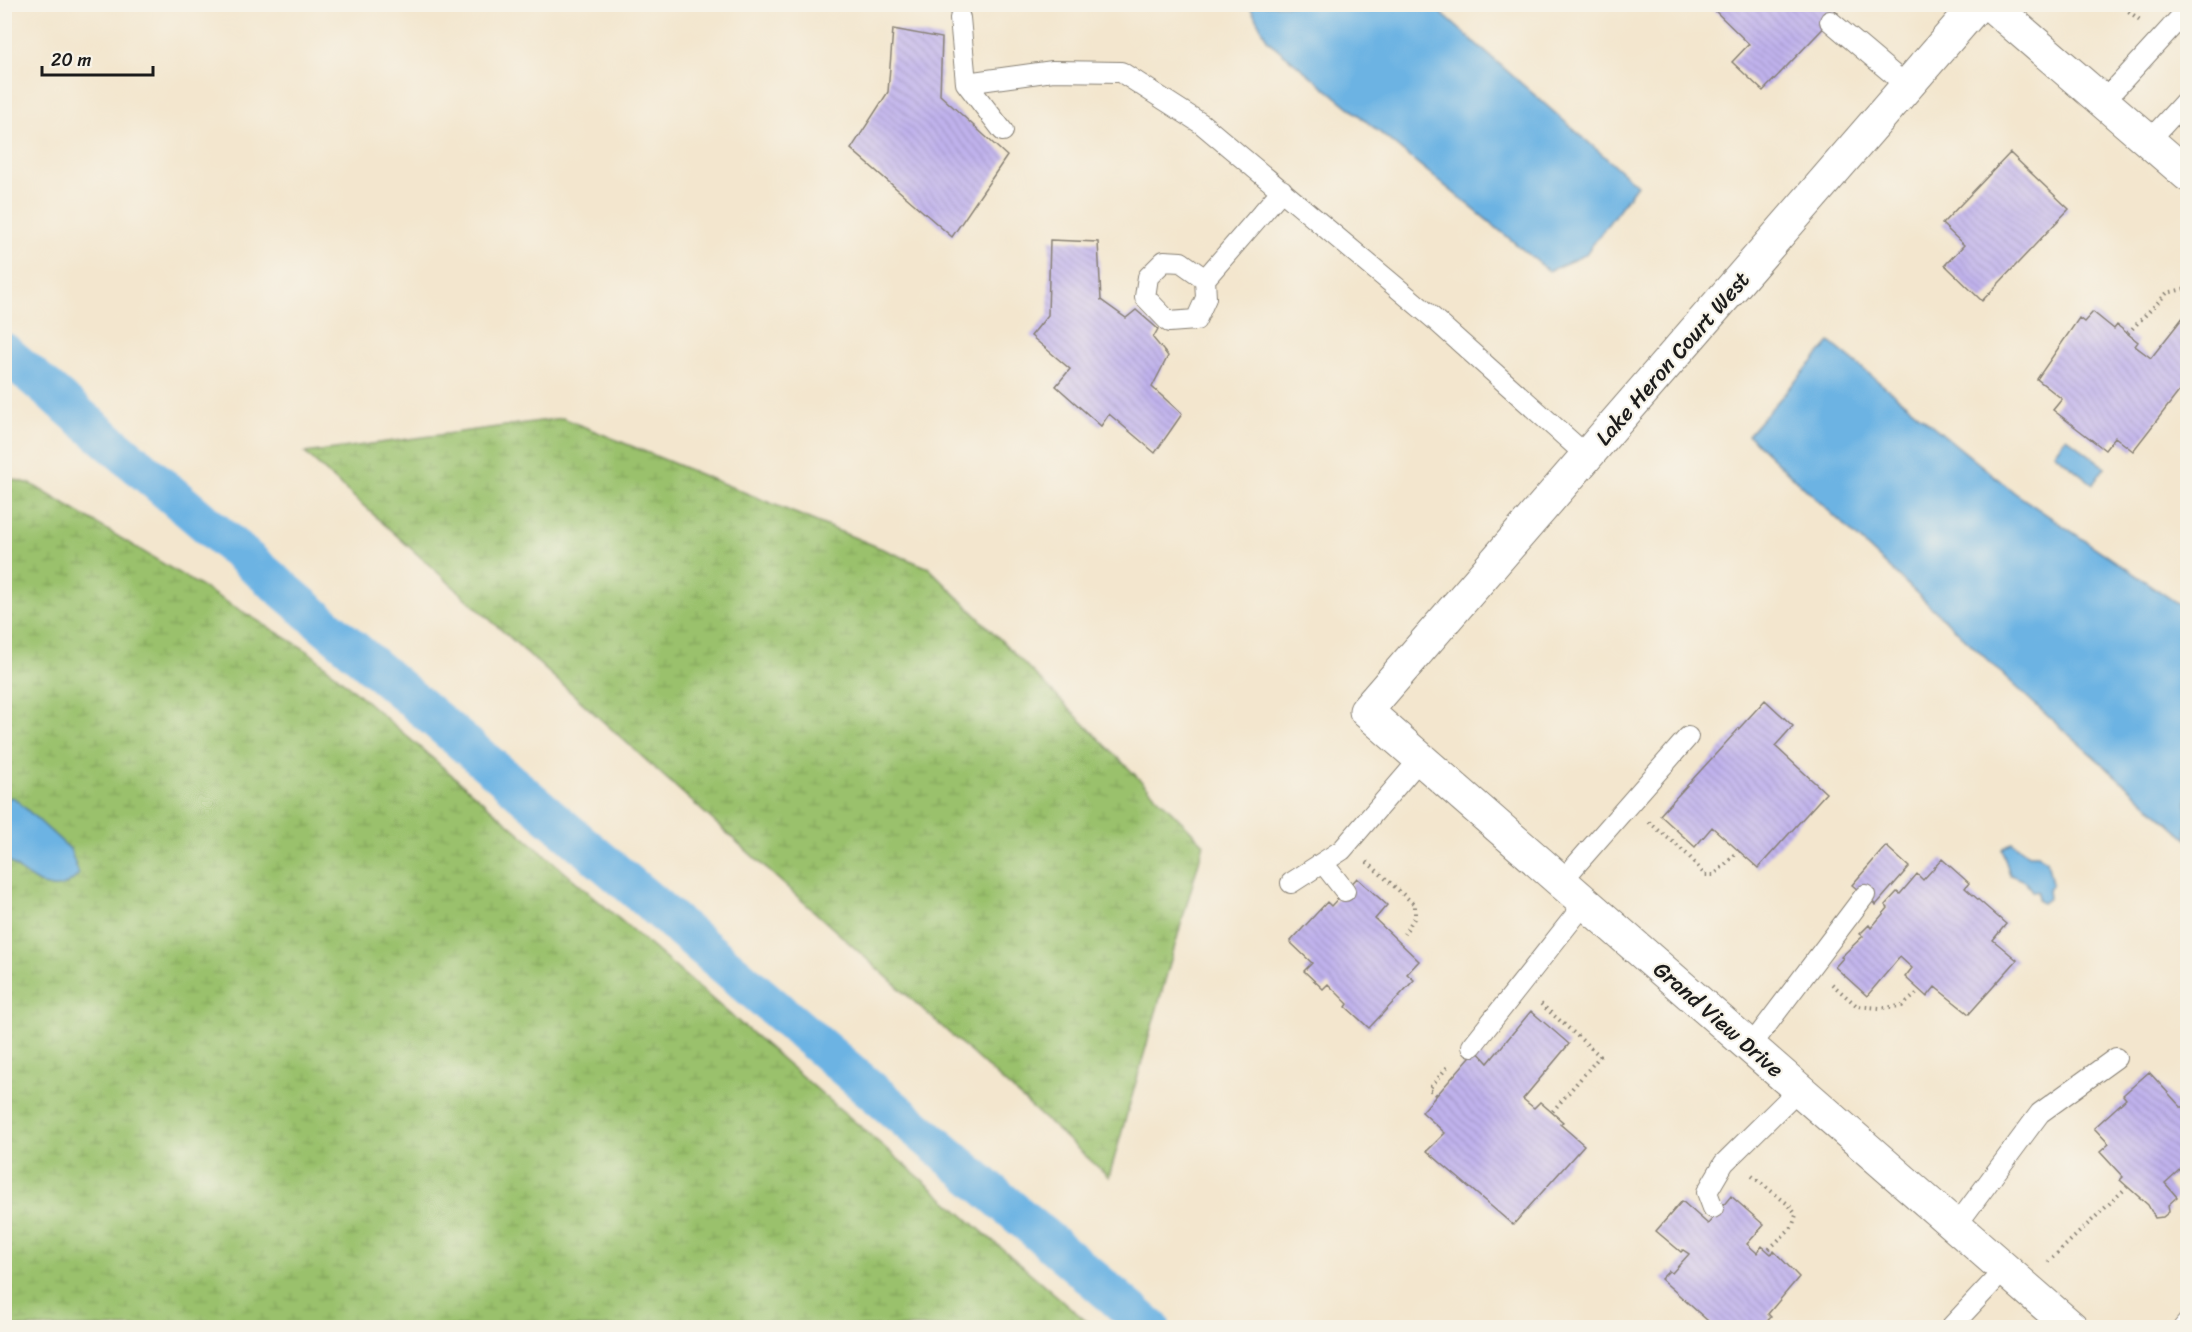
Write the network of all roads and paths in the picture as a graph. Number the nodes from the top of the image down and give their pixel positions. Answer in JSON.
{"nodes":[{"id":1,"x":1978,"y":4,"type":"edge"},
{"id":2,"x":1990,"y":4,"type":"edge"},
{"id":3,"x":2187,"y":9,"type":"edge"},
{"id":4,"x":960,"y":18,"type":"dead end"},
{"id":5,"x":1830,"y":21,"type":"dead end"},
{"id":6,"x":966,"y":83,"type":"junction"},
{"id":7,"x":1907,"y":86,"type":"junction"},
{"id":8,"x":2187,"y":98,"type":"edge"},
{"id":9,"x":2103,"y":102,"type":"junction"},
{"id":10,"x":1003,"y":131,"type":"dead end"},
{"id":11,"x":2148,"y":142,"type":"junction"},
{"id":12,"x":2187,"y":175,"type":"edge"},
{"id":13,"x":1282,"y":190,"type":"junction"},
{"id":14,"x":1205,"y":279,"type":"dead end"},
{"id":15,"x":2187,"y":288,"type":"edge"},
{"id":16,"x":2128,"y":333,"type":"dead end"},
{"id":17,"x":1587,"y":456,"type":"junction"},
{"id":18,"x":1366,"y":711,"type":"joint"},
{"id":19,"x":1688,"y":737,"type":"dead end"},
{"id":20,"x":1420,"y":759,"type":"junction"},
{"id":21,"x":1632,"y":800,"type":"junction"},
{"id":22,"x":1347,"y":844,"type":"junction"},
{"id":23,"x":1739,"y":851,"type":"dead end"},
{"id":24,"x":1323,"y":863,"type":"junction"},
{"id":25,"x":1292,"y":883,"type":"dead end"},
{"id":26,"x":1345,"y":891,"type":"dead end"},
{"id":27,"x":1573,"y":892,"type":"junction"},
{"id":28,"x":1865,"y":895,"type":"dead end"},
{"id":29,"x":1404,"y":934,"type":"dead end"},
{"id":30,"x":1811,"y":966,"type":"junction"},
{"id":31,"x":1520,"y":985,"type":"junction"},
{"id":32,"x":1920,"y":991,"type":"dead end"},
{"id":33,"x":1472,"y":1046,"type":"joint"},
{"id":34,"x":1750,"y":1047,"type":"junction"},
{"id":35,"x":2116,"y":1058,"type":"dead end"},
{"id":36,"x":1799,"y":1089,"type":"junction"},
{"id":37,"x":1436,"y":1095,"type":"dead end"},
{"id":38,"x":1552,"y":1112,"type":"dead end"},
{"id":39,"x":1724,"y":1163,"type":"junction"},
{"id":40,"x":2127,"y":1187,"type":"dead end"},
{"id":41,"x":1713,"y":1208,"type":"dead end"},
{"id":42,"x":1956,"y":1226,"type":"junction"},
{"id":43,"x":1767,"y":1251,"type":"dead end"},
{"id":44,"x":2014,"y":1277,"type":"junction"},
{"id":45,"x":2187,"y":1322,"type":"edge"},
{"id":46,"x":1950,"y":1328,"type":"edge"},
{"id":47,"x":2072,"y":1328,"type":"edge"},
{"id":48,"x":2183,"y":1328,"type":"edge"}],
"edges":[{"from":1,"to":7,"type":"street","name":"Lake Heron Court West"},
{"from":2,"to":9,"type":"street"},
{"from":3,"to":9,"type":"lane"},
{"from":4,"to":6,"type":"lane"},
{"from":5,"to":7,"type":"lane"},
{"from":6,"to":10,"type":"lane"},
{"from":6,"to":13,"type":"lane"},
{"from":7,"to":17,"type":"street","name":"Lake Heron Court West"},
{"from":8,"to":11,"type":"lane"},
{"from":9,"to":11,"type":"street"},
{"from":11,"to":12,"type":"street"},
{"from":13,"to":14,"type":"lane"},
{"from":13,"to":17,"type":"lane"},
{"from":15,"to":16,"type":"path"},
{"from":17,"to":18,"type":"street","name":"Lake Heron Court West"},
{"from":18,"to":20,"type":"street","name":"Grand View Drive"},
{"from":19,"to":21,"type":"lane"},
{"from":20,"to":22,"type":"lane"},
{"from":20,"to":27,"type":"street","name":"Grand View Drive"},
{"from":21,"to":23,"type":"path"},
{"from":21,"to":27,"type":"lane"},
{"from":22,"to":24,"type":"lane"},
{"from":22,"to":29,"type":"path"},
{"from":24,"to":25,"type":"lane"},
{"from":24,"to":26,"type":"lane"},
{"from":27,"to":31,"type":"lane"},
{"from":27,"to":34,"type":"street","name":"Grand View Drive"},
{"from":28,"to":30,"type":"lane"},
{"from":30,"to":32,"type":"path"},
{"from":30,"to":34,"type":"lane"},
{"from":31,"to":33,"type":"lane"},
{"from":31,"to":38,"type":"path"},
{"from":33,"to":37,"type":"path"},
{"from":34,"to":36,"type":"street","name":"Grand View Drive"},
{"from":35,"to":42,"type":"lane"},
{"from":36,"to":39,"type":"lane"},
{"from":36,"to":42,"type":"street","name":"Grand View Drive"},
{"from":39,"to":41,"type":"lane"},
{"from":39,"to":43,"type":"path"},
{"from":40,"to":44,"type":"path"},
{"from":42,"to":44,"type":"street","name":"Grand View Drive"},
{"from":44,"to":46,"type":"lane"},
{"from":44,"to":47,"type":"street","name":"Grand View Drive"},
{"from":45,"to":48,"type":"lane"}]}
